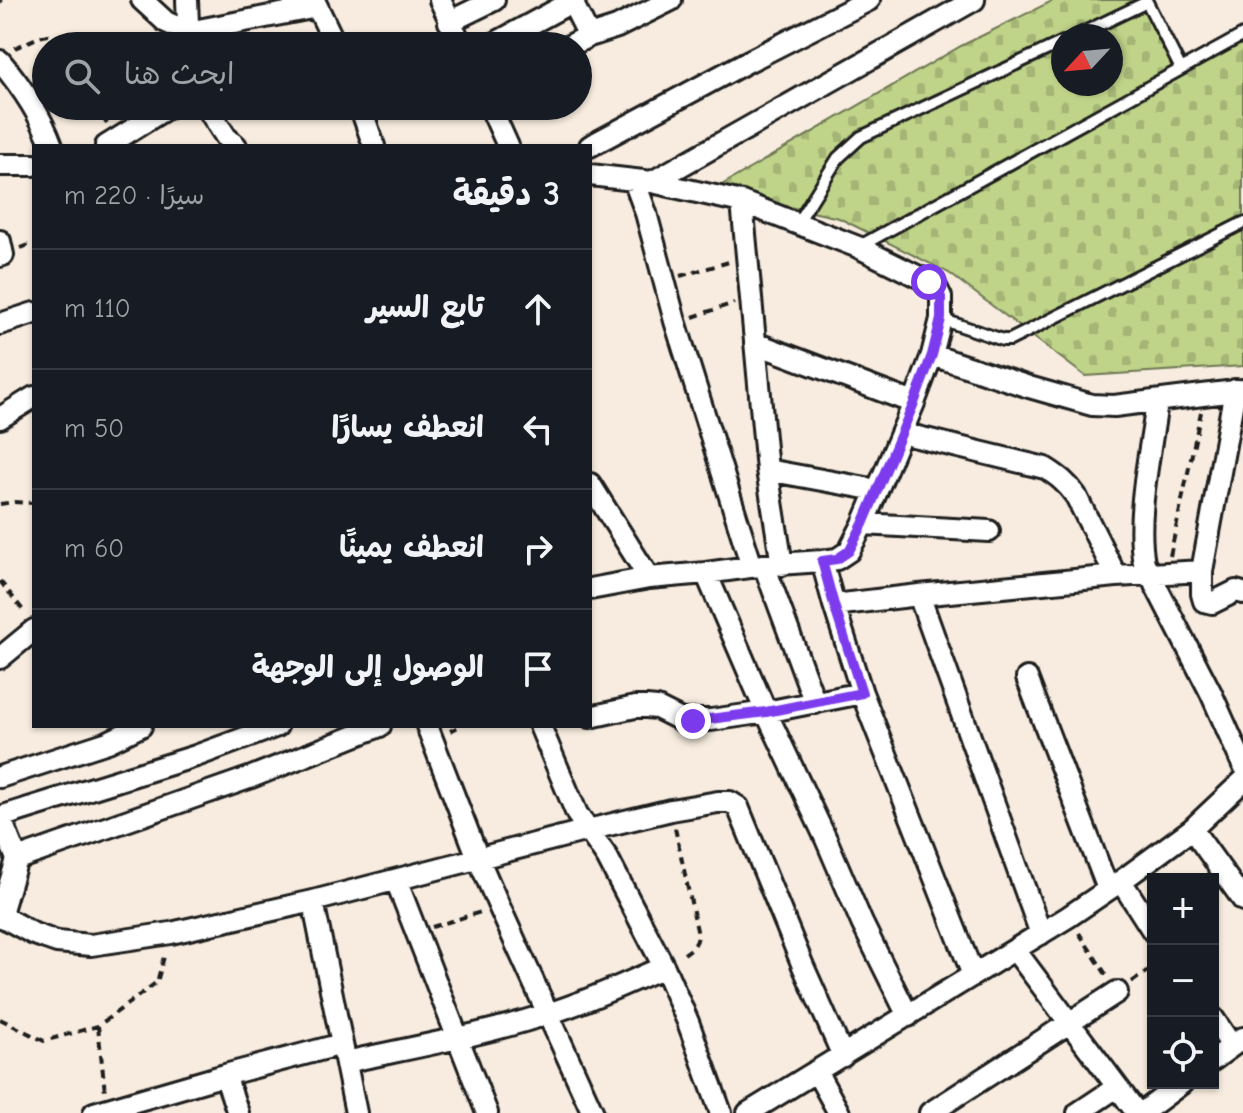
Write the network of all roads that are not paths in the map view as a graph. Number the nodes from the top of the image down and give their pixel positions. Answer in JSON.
{"nodes":[{"id":1,"x":142,"y":0,"type":"edge"},
{"id":2,"x":187,"y":0,"type":"edge"},
{"id":3,"x":440,"y":0,"type":"edge"},
{"id":4,"x":494,"y":0,"type":"edge"},
{"id":5,"x":671,"y":0,"type":"edge"},
{"id":6,"x":869,"y":0,"type":"edge"},
{"id":7,"x":974,"y":0,"type":"edge"},
{"id":8,"x":573,"y":1,"type":"edge"},
{"id":9,"x":1147,"y":1,"type":"edge"},
{"id":10,"x":315,"y":3,"type":"edge"},
{"id":11,"x":449,"y":22,"type":"junction"},
{"id":12,"x":1100,"y":24,"type":"edge"},
{"id":13,"x":179,"y":32,"type":"edge"},
{"id":14,"x":188,"y":32,"type":"edge"},
{"id":15,"x":213,"y":32,"type":"edge"},
{"id":16,"x":329,"y":32,"type":"edge"},
{"id":17,"x":454,"y":32,"type":"edge"},
{"id":18,"x":516,"y":32,"type":"edge"},
{"id":19,"x":587,"y":32,"type":"edge"},
{"id":20,"x":592,"y":35,"type":"edge"},
{"id":21,"x":1243,"y":35,"type":"edge"},
{"id":22,"x":1051,"y":48,"type":"edge"},
{"id":23,"x":6,"y":55,"type":"edge"},
{"id":24,"x":1181,"y":69,"type":"junction"},
{"id":25,"x":32,"y":103,"type":"edge"},
{"id":26,"x":41,"y":120,"type":"edge"},
{"id":27,"x":150,"y":120,"type":"edge"},
{"id":28,"x":215,"y":120,"type":"edge"},
{"id":29,"x":365,"y":120,"type":"edge"},
{"id":30,"x":496,"y":120,"type":"edge"},
{"id":31,"x":51,"y":144,"type":"edge"},
{"id":32,"x":115,"y":144,"type":"edge"},
{"id":33,"x":234,"y":144,"type":"edge"},
{"id":34,"x":373,"y":144,"type":"edge"},
{"id":35,"x":507,"y":144,"type":"edge"},
{"id":36,"x":592,"y":145,"type":"edge"},
{"id":37,"x":0,"y":165,"type":"edge"},
{"id":38,"x":32,"y":165,"type":"edge"},
{"id":39,"x":592,"y":175,"type":"edge"},
{"id":40,"x":643,"y":181,"type":"junction"},
{"id":41,"x":742,"y":202,"type":"junction"},
{"id":42,"x":798,"y":222,"type":"junction"},
{"id":43,"x":1243,"y":223,"type":"edge"},
{"id":44,"x":0,"y":241,"type":"edge"},
{"id":45,"x":858,"y":247,"type":"junction"},
{"id":46,"x":0,"y":256,"type":"edge"},
{"id":47,"x":32,"y":314,"type":"edge"},
{"id":48,"x":941,"y":319,"type":"junction"},
{"id":49,"x":0,"y":324,"type":"edge"},
{"id":50,"x":755,"y":343,"type":"junction"},
{"id":51,"x":932,"y":355,"type":"junction"},
{"id":52,"x":1239,"y":390,"type":"edge"},
{"id":53,"x":32,"y":398,"type":"edge"},
{"id":54,"x":1157,"y":402,"type":"junction"},
{"id":55,"x":914,"y":403,"type":"junction"},
{"id":56,"x":0,"y":418,"type":"edge"},
{"id":57,"x":901,"y":433,"type":"junction"},
{"id":58,"x":767,"y":470,"type":"junction"},
{"id":59,"x":592,"y":487,"type":"edge"},
{"id":60,"x":877,"y":490,"type":"junction"},
{"id":61,"x":863,"y":524,"type":"junction"},
{"id":62,"x":989,"y":531,"type":"dead end"},
{"id":63,"x":822,"y":561,"type":"junction"},
{"id":64,"x":766,"y":565,"type":"junction"},
{"id":65,"x":1202,"y":571,"type":"junction"},
{"id":66,"x":706,"y":573,"type":"junction"},
{"id":67,"x":1158,"y":573,"type":"junction"},
{"id":68,"x":1116,"y":576,"type":"junction"},
{"id":69,"x":649,"y":578,"type":"junction"},
{"id":70,"x":592,"y":587,"type":"edge"},
{"id":71,"x":1243,"y":593,"type":"edge"},
{"id":72,"x":919,"y":595,"type":"junction"},
{"id":73,"x":834,"y":605,"type":"junction"},
{"id":74,"x":32,"y":632,"type":"edge"},
{"id":75,"x":0,"y":658,"type":"edge"},
{"id":76,"x":1027,"y":678,"type":"dead end"},
{"id":77,"x":862,"y":693,"type":"junction"},
{"id":78,"x":815,"y":703,"type":"junction"},
{"id":79,"x":766,"y":712,"type":"junction"},
{"id":80,"x":592,"y":717,"type":"edge"},
{"id":81,"x":132,"y":728,"type":"edge"},
{"id":82,"x":272,"y":728,"type":"edge"},
{"id":83,"x":375,"y":728,"type":"edge"},
{"id":84,"x":428,"y":728,"type":"edge"},
{"id":85,"x":544,"y":728,"type":"edge"},
{"id":86,"x":103,"y":734,"type":"edge"},
{"id":87,"x":1243,"y":765,"type":"edge"},
{"id":88,"x":0,"y":777,"type":"edge"},
{"id":89,"x":1243,"y":781,"type":"edge"},
{"id":90,"x":0,"y":817,"type":"edge"},
{"id":91,"x":1192,"y":829,"type":"junction"},
{"id":92,"x":588,"y":830,"type":"junction"},
{"id":93,"x":478,"y":858,"type":"junction"},
{"id":94,"x":17,"y":859,"type":"junction"},
{"id":95,"x":396,"y":880,"type":"junction"},
{"id":96,"x":1114,"y":885,"type":"junction"},
{"id":97,"x":1243,"y":900,"type":"edge"},
{"id":98,"x":313,"y":901,"type":"junction"},
{"id":99,"x":0,"y":917,"type":"edge"},
{"id":100,"x":1147,"y":924,"type":"edge"},
{"id":101,"x":1041,"y":934,"type":"junction"},
{"id":102,"x":1015,"y":950,"type":"junction"},
{"id":103,"x":664,"y":967,"type":"junction"},
{"id":104,"x":973,"y":975,"type":"junction"},
{"id":105,"x":1117,"y":992,"type":"road end"},
{"id":106,"x":548,"y":1014,"type":"junction"},
{"id":107,"x":908,"y":1016,"type":"junction"},
{"id":108,"x":1069,"y":1023,"type":"junction"},
{"id":109,"x":1219,"y":1024,"type":"edge"},
{"id":110,"x":457,"y":1038,"type":"junction"},
{"id":111,"x":1238,"y":1042,"type":"edge"},
{"id":112,"x":344,"y":1053,"type":"junction"},
{"id":113,"x":843,"y":1056,"type":"junction"},
{"id":114,"x":1219,"y":1056,"type":"edge"},
{"id":115,"x":816,"y":1071,"type":"junction"},
{"id":116,"x":225,"y":1075,"type":"junction"},
{"id":117,"x":1117,"y":1087,"type":"junction"},
{"id":118,"x":1174,"y":1089,"type":"edge"},
{"id":119,"x":103,"y":1112,"type":"edge"},
{"id":120,"x":238,"y":1113,"type":"edge"},
{"id":121,"x":356,"y":1113,"type":"edge"},
{"id":122,"x":487,"y":1113,"type":"edge"},
{"id":123,"x":593,"y":1113,"type":"edge"},
{"id":124,"x":721,"y":1113,"type":"edge"},
{"id":125,"x":748,"y":1113,"type":"edge"},
{"id":126,"x":839,"y":1113,"type":"edge"},
{"id":127,"x":930,"y":1113,"type":"edge"},
{"id":128,"x":1078,"y":1113,"type":"edge"},
{"id":129,"x":1140,"y":1113,"type":"edge"}],
"edges":[{"from":1,"to":13,"type":"street"},
{"from":2,"to":14,"type":"street"},
{"from":3,"to":11,"type":"street"},
{"from":4,"to":11,"type":"street"},
{"from":5,"to":20,"type":"street"},
{"from":6,"to":36,"type":"street"},
{"from":7,"to":40,"type":"street"},
{"from":8,"to":18,"type":"street"},
{"from":8,"to":19,"type":"street"},
{"from":9,"to":12,"type":"lane"},
{"from":9,"to":24,"type":"lane"},
{"from":10,"to":15,"type":"street"},
{"from":10,"to":16,"type":"street"},
{"from":11,"to":17,"type":"street"},
{"from":21,"to":24,"type":"lane"},
{"from":22,"to":42,"type":"lane"},
{"from":23,"to":25,"type":"street"},
{"from":24,"to":45,"type":"lane"},
{"from":26,"to":31,"type":"street"},
{"from":27,"to":32,"type":"street"},
{"from":28,"to":33,"type":"street"},
{"from":29,"to":34,"type":"street"},
{"from":30,"to":35,"type":"street"},
{"from":37,"to":38,"type":"street"},
{"from":39,"to":40,"type":"street"},
{"from":40,"to":41,"type":"street"},
{"from":40,"to":64,"type":"street"},
{"from":41,"to":42,"type":"street"},
{"from":41,"to":50,"type":"street"},
{"from":42,"to":45,"type":"street"},
{"from":43,"to":48,"type":"lane"},
{"from":44,"to":46,"type":"street"},
{"from":45,"to":48,"type":"street"},
{"from":47,"to":49,"type":"street"},
{"from":48,"to":51,"type":"street"},
{"from":50,"to":55,"type":"street"},
{"from":50,"to":58,"type":"street"},
{"from":51,"to":54,"type":"street"},
{"from":51,"to":55,"type":"street"},
{"from":52,"to":54,"type":"street"},
{"from":52,"to":65,"type":"street"},
{"from":53,"to":56,"type":"street"},
{"from":54,"to":67,"type":"street"},
{"from":55,"to":57,"type":"street"},
{"from":57,"to":60,"type":"street"},
{"from":57,"to":68,"type":"street"},
{"from":58,"to":60,"type":"street"},
{"from":58,"to":64,"type":"street"},
{"from":59,"to":69,"type":"street"},
{"from":60,"to":61,"type":"street"},
{"from":61,"to":62,"type":"street"},
{"from":61,"to":63,"type":"street"},
{"from":63,"to":64,"type":"street"},
{"from":63,"to":73,"type":"street"},
{"from":64,"to":66,"type":"street"},
{"from":64,"to":78,"type":"street"},
{"from":65,"to":67,"type":"street"},
{"from":65,"to":71,"type":"street"},
{"from":66,"to":69,"type":"street"},
{"from":66,"to":79,"type":"street"},
{"from":67,"to":68,"type":"street"},
{"from":67,"to":87,"type":"street"},
{"from":68,"to":72,"type":"street"},
{"from":69,"to":70,"type":"street"},
{"from":72,"to":73,"type":"street"},
{"from":72,"to":101,"type":"street"},
{"from":73,"to":77,"type":"street"},
{"from":74,"to":75,"type":"street"},
{"from":76,"to":96,"type":"street"},
{"from":77,"to":78,"type":"street"},
{"from":77,"to":104,"type":"street"},
{"from":78,"to":79,"type":"street"},
{"from":79,"to":80,"type":"street"},
{"from":79,"to":107,"type":"street"},
{"from":81,"to":86,"type":"street"},
{"from":82,"to":90,"type":"street"},
{"from":83,"to":94,"type":"street"},
{"from":84,"to":93,"type":"street"},
{"from":85,"to":92,"type":"street"},
{"from":86,"to":88,"type":"street"},
{"from":89,"to":91,"type":"street"},
{"from":90,"to":94,"type":"street"},
{"from":91,"to":96,"type":"street"},
{"from":91,"to":97,"type":"street"},
{"from":92,"to":93,"type":"street"},
{"from":92,"to":103,"type":"street"},
{"from":92,"to":113,"type":"street"},
{"from":93,"to":95,"type":"street"},
{"from":93,"to":106,"type":"street"},
{"from":94,"to":99,"type":"street"},
{"from":95,"to":98,"type":"street"},
{"from":95,"to":110,"type":"street"},
{"from":96,"to":100,"type":"street"},
{"from":96,"to":101,"type":"street"},
{"from":98,"to":99,"type":"street"},
{"from":98,"to":112,"type":"street"},
{"from":101,"to":102,"type":"street"},
{"from":102,"to":104,"type":"street"},
{"from":102,"to":108,"type":"street"},
{"from":103,"to":106,"type":"street"},
{"from":103,"to":124,"type":"street"},
{"from":104,"to":107,"type":"street"},
{"from":105,"to":108,"type":"street"},
{"from":106,"to":110,"type":"street"},
{"from":106,"to":123,"type":"street"},
{"from":107,"to":113,"type":"street"},
{"from":108,"to":117,"type":"street"},
{"from":108,"to":127,"type":"street"},
{"from":109,"to":111,"type":"street"},
{"from":110,"to":112,"type":"street"},
{"from":110,"to":122,"type":"street"},
{"from":111,"to":114,"type":"street"},
{"from":112,"to":116,"type":"street"},
{"from":112,"to":121,"type":"street"},
{"from":113,"to":115,"type":"street"},
{"from":115,"to":125,"type":"street"},
{"from":115,"to":126,"type":"street"},
{"from":116,"to":119,"type":"street"},
{"from":116,"to":120,"type":"street"},
{"from":117,"to":128,"type":"street"},
{"from":117,"to":129,"type":"street"},
{"from":118,"to":129,"type":"street"}]}
